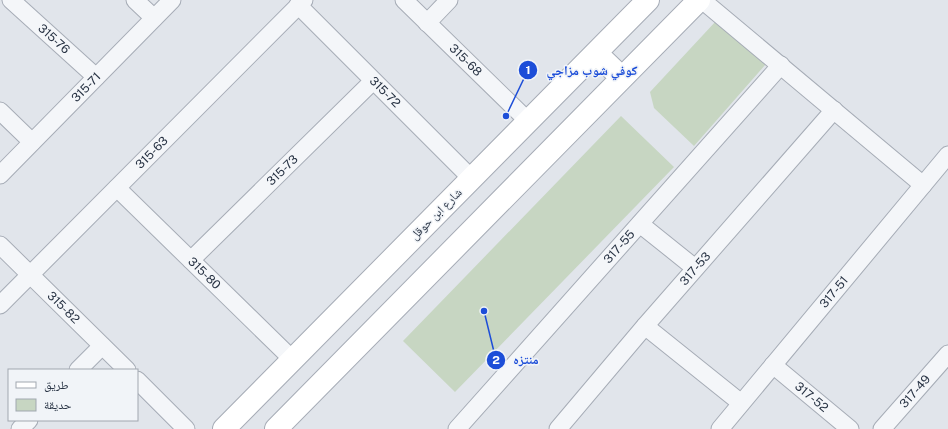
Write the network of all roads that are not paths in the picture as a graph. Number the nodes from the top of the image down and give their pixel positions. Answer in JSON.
{"nodes":[{"id":1,"x":11,"y":0,"type":"edge"},
{"id":2,"x":134,"y":0,"type":"edge"},
{"id":3,"x":172,"y":0,"type":"edge"},
{"id":4,"x":404,"y":0,"type":"edge"},
{"id":5,"x":449,"y":0,"type":"edge"},
{"id":6,"x":648,"y":0,"type":"edge"},
{"id":7,"x":700,"y":0,"type":"edge"},
{"id":8,"x":301,"y":3,"type":"edge"},
{"id":9,"x":154,"y":18,"type":"junction"},
{"id":10,"x":427,"y":23,"type":"junction"},
{"id":11,"x":596,"y":52,"type":"junction"},
{"id":12,"x":781,"y":65,"type":"junction"},
{"id":13,"x":96,"y":77,"type":"junction"},
{"id":14,"x":622,"y":78,"type":"junction"},
{"id":15,"x":374,"y":81,"type":"junction"},
{"id":16,"x":834,"y":110,"type":"junction"},
{"id":17,"x":0,"y":111,"type":"edge"},
{"id":18,"x":528,"y":121,"type":"junction"},
{"id":19,"x":32,"y":142,"type":"junction"},
{"id":20,"x":948,"y":156,"type":"edge"},
{"id":21,"x":0,"y":175,"type":"edge"},
{"id":22,"x":471,"y":178,"type":"junction"},
{"id":23,"x":924,"y":185,"type":"junction"},
{"id":24,"x":117,"y":188,"type":"junction"},
{"id":25,"x":640,"y":224,"type":"junction"},
{"id":26,"x":0,"y":245,"type":"edge"},
{"id":27,"x":191,"y":260,"type":"junction"},
{"id":28,"x":696,"y":268,"type":"junction"},
{"id":29,"x":30,"y":275,"type":"junction"},
{"id":30,"x":0,"y":305,"type":"edge"},
{"id":31,"x":645,"y":326,"type":"junction"},
{"id":32,"x":102,"y":346,"type":"junction"},
{"id":33,"x":948,"y":354,"type":"edge"},
{"id":34,"x":292,"y":359,"type":"junction"},
{"id":35,"x":773,"y":365,"type":"junction"},
{"id":36,"x":79,"y":369,"type":"edge"},
{"id":37,"x":126,"y":369,"type":"edge"},
{"id":38,"x":138,"y":381,"type":"edge"},
{"id":39,"x":741,"y":404,"type":"junction"},
{"id":40,"x":28,"y":421,"type":"edge"},
{"id":41,"x":20,"y":429,"type":"edge"},
{"id":42,"x":186,"y":429,"type":"edge"},
{"id":43,"x":224,"y":429,"type":"edge"},
{"id":44,"x":276,"y":429,"type":"edge"},
{"id":45,"x":457,"y":429,"type":"edge"},
{"id":46,"x":558,"y":429,"type":"edge"},
{"id":47,"x":720,"y":429,"type":"edge"},
{"id":48,"x":850,"y":429,"type":"edge"},
{"id":49,"x":882,"y":429,"type":"edge"}],
"edges":[{"from":1,"to":13,"type":"street","name":"315-76"},
{"from":2,"to":9,"type":"street"},
{"from":3,"to":9,"type":"street","name":"315-71"},
{"from":4,"to":10,"type":"street","name":"315-68"},
{"from":5,"to":10,"type":"street"},
{"from":6,"to":11,"type":"street","name":"شارع ابن حوقل"},
{"from":7,"to":12,"type":"street"},
{"from":7,"to":14,"type":"street"},
{"from":8,"to":15,"type":"street","name":"315-72"},
{"from":8,"to":24,"type":"street","name":"315-63"},
{"from":9,"to":13,"type":"street","name":"315-71"},
{"from":10,"to":18,"type":"street","name":"315-68"},
{"from":11,"to":14,"type":"street"},
{"from":11,"to":18,"type":"street","name":"شارع ابن حوقل"},
{"from":12,"to":16,"type":"street"},
{"from":12,"to":25,"type":"street","name":"317-55"},
{"from":13,"to":19,"type":"street","name":"315-71"},
{"from":14,"to":44,"type":"street"},
{"from":15,"to":22,"type":"street","name":"315-72"},
{"from":15,"to":27,"type":"street","name":"315-73"},
{"from":16,"to":23,"type":"street"},
{"from":16,"to":28,"type":"street","name":"317-53"},
{"from":17,"to":19,"type":"street"},
{"from":18,"to":22,"type":"street","name":"شارع ابن حوقل"},
{"from":19,"to":21,"type":"street","name":"315-71"},
{"from":20,"to":23,"type":"street","name":"317-51"},
{"from":22,"to":34,"type":"street","name":"شارع ابن حوقل"},
{"from":23,"to":35,"type":"street","name":"317-51"},
{"from":24,"to":27,"type":"street","name":"315-80"},
{"from":24,"to":29,"type":"street","name":"315-63"},
{"from":25,"to":28,"type":"street"},
{"from":25,"to":45,"type":"street","name":"317-55"},
{"from":26,"to":29,"type":"street","name":"315-82"},
{"from":27,"to":34,"type":"street","name":"315-80"},
{"from":28,"to":31,"type":"street","name":"317-53"},
{"from":29,"to":30,"type":"street","name":"315-63"},
{"from":29,"to":32,"type":"street","name":"315-82"},
{"from":31,"to":39,"type":"street"},
{"from":31,"to":46,"type":"street","name":"317-53"},
{"from":32,"to":36,"type":"street"},
{"from":32,"to":37,"type":"street","name":"315-82"},
{"from":33,"to":49,"type":"street","name":"317-49"},
{"from":34,"to":43,"type":"street","name":"شارع ابن حوقل"},
{"from":35,"to":39,"type":"street","name":"317-51"},
{"from":35,"to":48,"type":"street","name":"317-52"},
{"from":38,"to":42,"type":"street"},
{"from":39,"to":47,"type":"street","name":"317-51"},
{"from":40,"to":41,"type":"street"}]}
